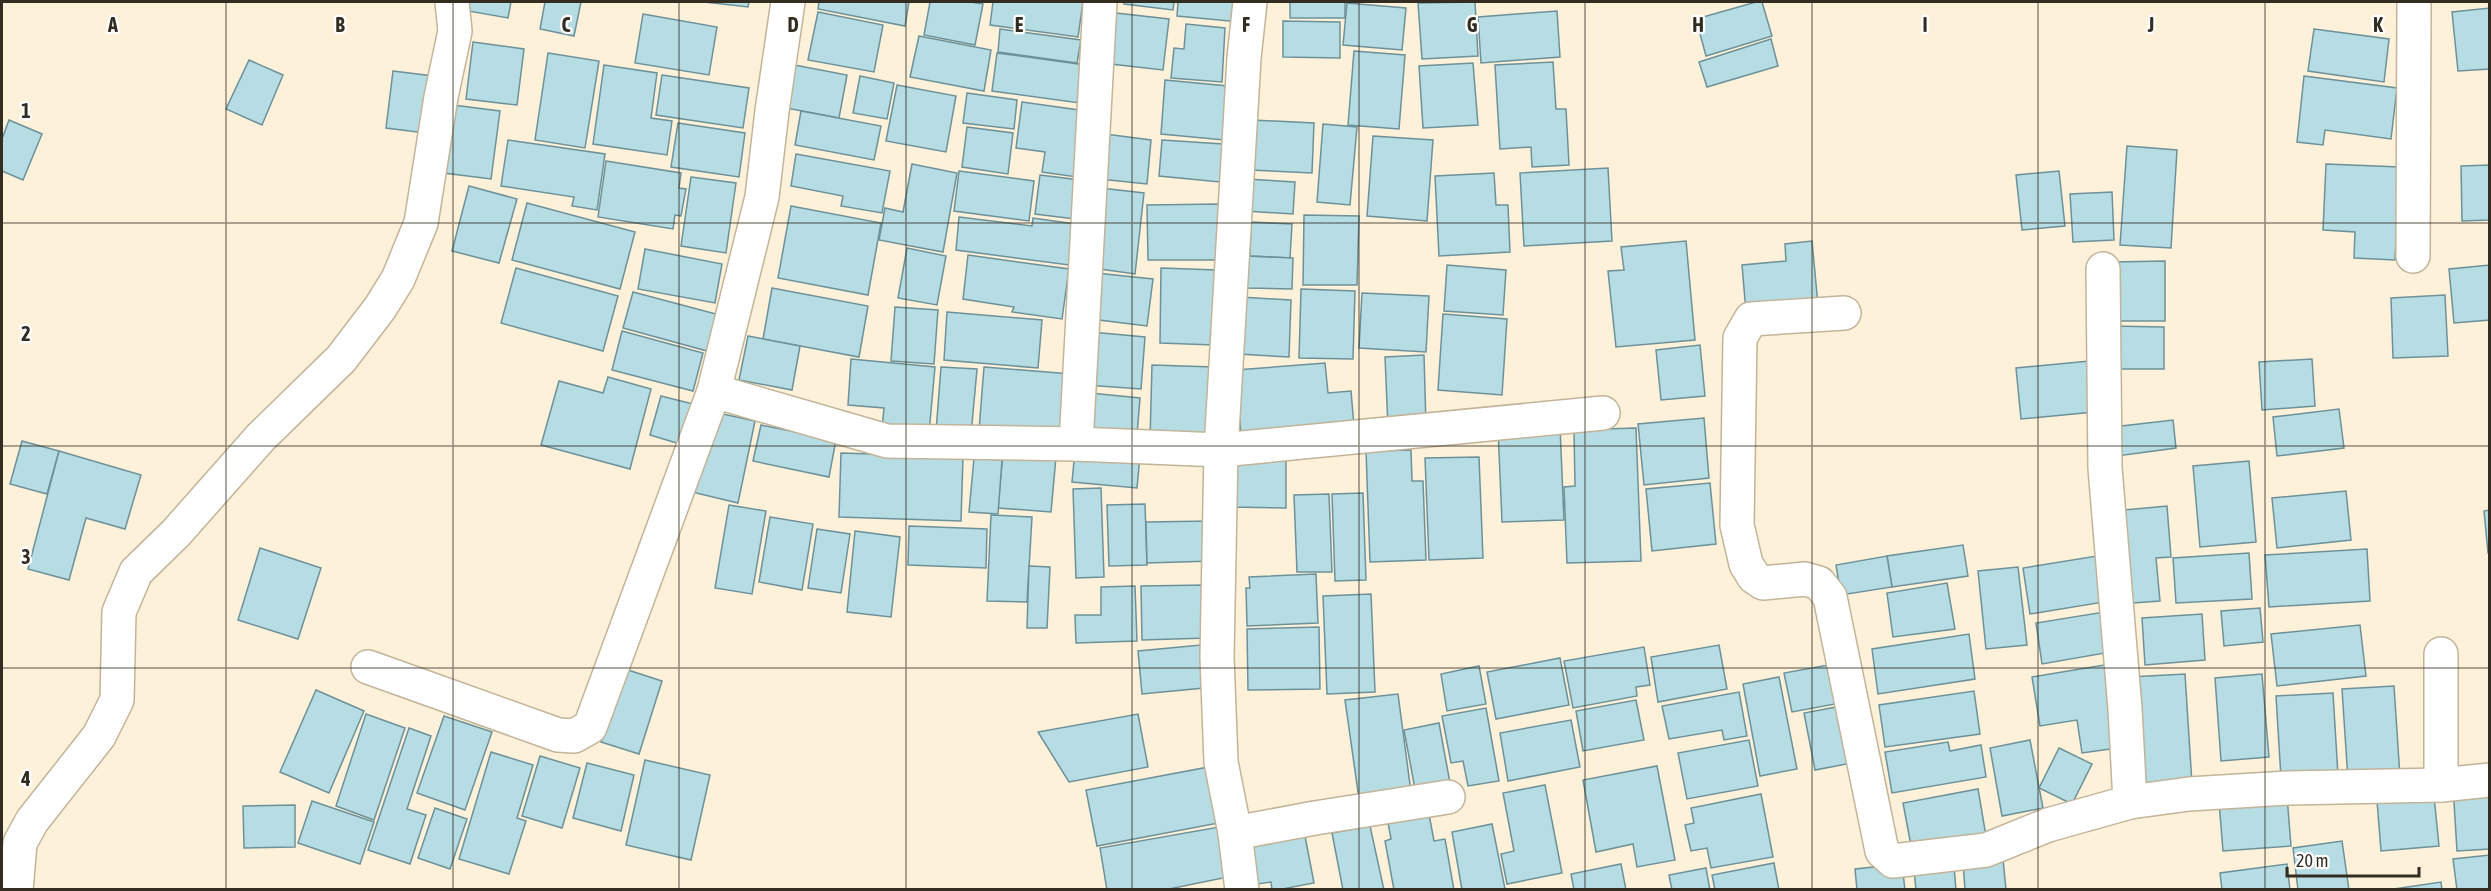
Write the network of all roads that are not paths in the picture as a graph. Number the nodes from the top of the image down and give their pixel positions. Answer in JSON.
{"nodes":[{"id":1,"x":452,"y":2,"type":"edge"},
{"id":2,"x":788,"y":2,"type":"edge"},
{"id":3,"x":1100,"y":2,"type":"edge"},
{"id":4,"x":1250,"y":2,"type":"edge"},
{"id":5,"x":2414,"y":2,"type":"edge"},
{"id":6,"x":2413,"y":256,"type":"dead end"},
{"id":7,"x":2103,"y":269,"type":"dead end"},
{"id":8,"x":1844,"y":313,"type":"dead end"},
{"id":9,"x":714,"y":391,"type":"junction"},
{"id":10,"x":1603,"y":413,"type":"dead end"},
{"id":11,"x":1076,"y":444,"type":"junction"},
{"id":12,"x":1221,"y":450,"type":"junction"},
{"id":13,"x":2441,"y":654,"type":"dead end"},
{"id":14,"x":368,"y":667,"type":"dead end"},
{"id":15,"x":2490,"y":780,"type":"edge"},
{"id":16,"x":2441,"y":785,"type":"junction"},
{"id":17,"x":1448,"y":797,"type":"dead end"},
{"id":18,"x":2130,"y":802,"type":"junction"},
{"id":19,"x":1235,"y":833,"type":"junction"},
{"id":20,"x":16,"y":890,"type":"edge"},
{"id":21,"x":1242,"y":890,"type":"edge"}],
"edges":[{"from":1,"to":20,"type":"street"},
{"from":2,"to":9,"type":"street"},
{"from":3,"to":11,"type":"street"},
{"from":4,"to":12,"type":"street"},
{"from":5,"to":6,"type":"street"},
{"from":7,"to":18,"type":"street"},
{"from":8,"to":18,"type":"street"},
{"from":9,"to":11,"type":"street"},
{"from":9,"to":14,"type":"street"},
{"from":10,"to":12,"type":"street"},
{"from":11,"to":12,"type":"street"},
{"from":12,"to":19,"type":"street"},
{"from":13,"to":16,"type":"street"},
{"from":15,"to":16,"type":"street"},
{"from":16,"to":18,"type":"street"},
{"from":17,"to":19,"type":"street"},
{"from":19,"to":21,"type":"street"}]}
